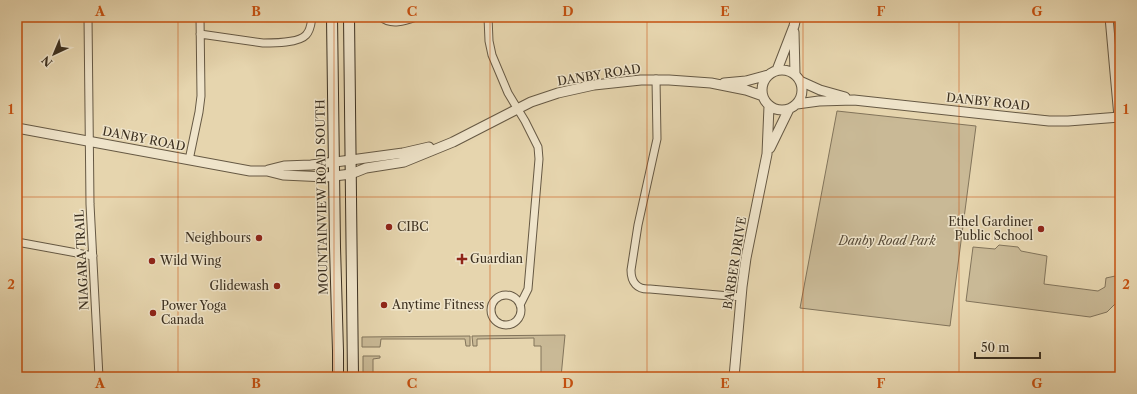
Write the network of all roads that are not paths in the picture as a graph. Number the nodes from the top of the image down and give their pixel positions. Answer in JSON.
{"nodes":[{"id":1,"x":88,"y":17,"type":"edge"},
{"id":2,"x":200,"y":17,"type":"edge"},
{"id":3,"x":312,"y":17,"type":"edge"},
{"id":4,"x":332,"y":17,"type":"edge"},
{"id":5,"x":349,"y":17,"type":"edge"},
{"id":6,"x":381,"y":17,"type":"edge"},
{"id":7,"x":416,"y":17,"type":"edge"},
{"id":8,"x":488,"y":17,"type":"edge"},
{"id":9,"x":796,"y":17,"type":"edge"},
{"id":10,"x":1108,"y":17,"type":"edge"},
{"id":11,"x":794,"y":26,"type":"junction"},
{"id":12,"x":200,"y":34,"type":"junction"},
{"id":13,"x":777,"y":70,"type":"junction"},
{"id":14,"x":768,"y":76,"type":"junction"},
{"id":15,"x":797,"y":77,"type":"junction"},
{"id":16,"x":656,"y":79,"type":"junction"},
{"id":17,"x":711,"y":83,"type":"junction"},
{"id":18,"x":763,"y":96,"type":"junction"},
{"id":19,"x":854,"y":100,"type":"junction"},
{"id":20,"x":797,"y":104,"type":"junction"},
{"id":21,"x":770,"y":106,"type":"junction"},
{"id":22,"x":518,"y":108,"type":"junction"},
{"id":23,"x":789,"y":109,"type":"junction"},
{"id":24,"x":1119,"y":117,"type":"edge"},
{"id":25,"x":17,"y":128,"type":"edge"},
{"id":26,"x":89,"y":141,"type":"junction"},
{"id":27,"x":453,"y":142,"type":"junction"},
{"id":28,"x":768,"y":154,"type":"junction"},
{"id":29,"x":189,"y":160,"type":"junction"},
{"id":30,"x":351,"y":160,"type":"junction"},
{"id":31,"x":334,"y":162,"type":"junction"},
{"id":32,"x":267,"y":171,"type":"junction"},
{"id":33,"x":351,"y":174,"type":"junction"},
{"id":34,"x":334,"y":176,"type":"junction"},
{"id":35,"x":17,"y":242,"type":"edge"},
{"id":36,"x":93,"y":256,"type":"junction"},
{"id":37,"x":741,"y":297,"type":"junction"},
{"id":38,"x":520,"y":305,"type":"junction"},
{"id":39,"x":99,"y":377,"type":"edge"},
{"id":40,"x":338,"y":377,"type":"edge"},
{"id":41,"x":353,"y":377,"type":"edge"},
{"id":42,"x":734,"y":377,"type":"edge"}],
"edges":[{"from":1,"to":26,"type":"street","name":"NIAGARA TRAIL"},
{"from":2,"to":12,"type":"street"},
{"from":3,"to":12,"type":"street"},
{"from":4,"to":31,"type":"main road","name":"MOUNTAINVIEW ROAD SOUTH"},
{"from":5,"to":30,"type":"main road"},
{"from":6,"to":7,"type":"street"},
{"from":8,"to":22,"type":"street"},
{"from":9,"to":11,"type":"street"},
{"from":10,"to":24,"type":"street"},
{"from":11,"to":13,"type":"street"},
{"from":11,"to":15,"type":"street"},
{"from":12,"to":29,"type":"street"},
{"from":13,"to":14,"type":"street"},
{"from":13,"to":15,"type":"street"},
{"from":14,"to":17,"type":"street","name":"DANBY ROAD"},
{"from":14,"to":18,"type":"street"},
{"from":15,"to":19,"type":"street","name":"DANBY ROAD"},
{"from":15,"to":20,"type":"street"},
{"from":16,"to":17,"type":"street","name":"DANBY ROAD"},
{"from":16,"to":22,"type":"street","name":"DANBY ROAD"},
{"from":16,"to":37,"type":"street"},
{"from":17,"to":18,"type":"street","name":"DANBY ROAD"},
{"from":18,"to":21,"type":"street"},
{"from":19,"to":20,"type":"street","name":"DANBY ROAD"},
{"from":19,"to":24,"type":"street","name":"DANBY ROAD"},
{"from":20,"to":23,"type":"street"},
{"from":21,"to":23,"type":"street"},
{"from":21,"to":28,"type":"street","name":"BARBER DRIVE"},
{"from":22,"to":27,"type":"street","name":"DANBY ROAD"},
{"from":22,"to":38,"type":"street"},
{"from":23,"to":28,"type":"street","name":"BARBER DRIVE"},
{"from":25,"to":26,"type":"street","name":"DANBY ROAD"},
{"from":26,"to":29,"type":"street","name":"DANBY ROAD"},
{"from":26,"to":36,"type":"street","name":"NIAGARA TRAIL"},
{"from":27,"to":30,"type":"street","name":"DANBY ROAD"},
{"from":27,"to":33,"type":"street","name":"DANBY ROAD"},
{"from":28,"to":37,"type":"street","name":"BARBER DRIVE"},
{"from":29,"to":32,"type":"street","name":"DANBY ROAD"},
{"from":30,"to":31,"type":"street","name":"DANBY ROAD"},
{"from":30,"to":33,"type":"main road"},
{"from":31,"to":32,"type":"street","name":"DANBY ROAD"},
{"from":31,"to":34,"type":"main road","name":"MOUNTAINVIEW ROAD SOUTH"},
{"from":32,"to":34,"type":"street","name":"DANBY ROAD"},
{"from":33,"to":34,"type":"street","name":"DANBY ROAD"},
{"from":33,"to":41,"type":"main road"},
{"from":34,"to":40,"type":"main road","name":"MOUNTAINVIEW ROAD SOUTH"},
{"from":35,"to":36,"type":"street"},
{"from":36,"to":39,"type":"street","name":"NIAGARA TRAIL"},
{"from":37,"to":42,"type":"street","name":"BARBER DRIVE"},
{"from":38,"to":38,"type":"street"}]}
